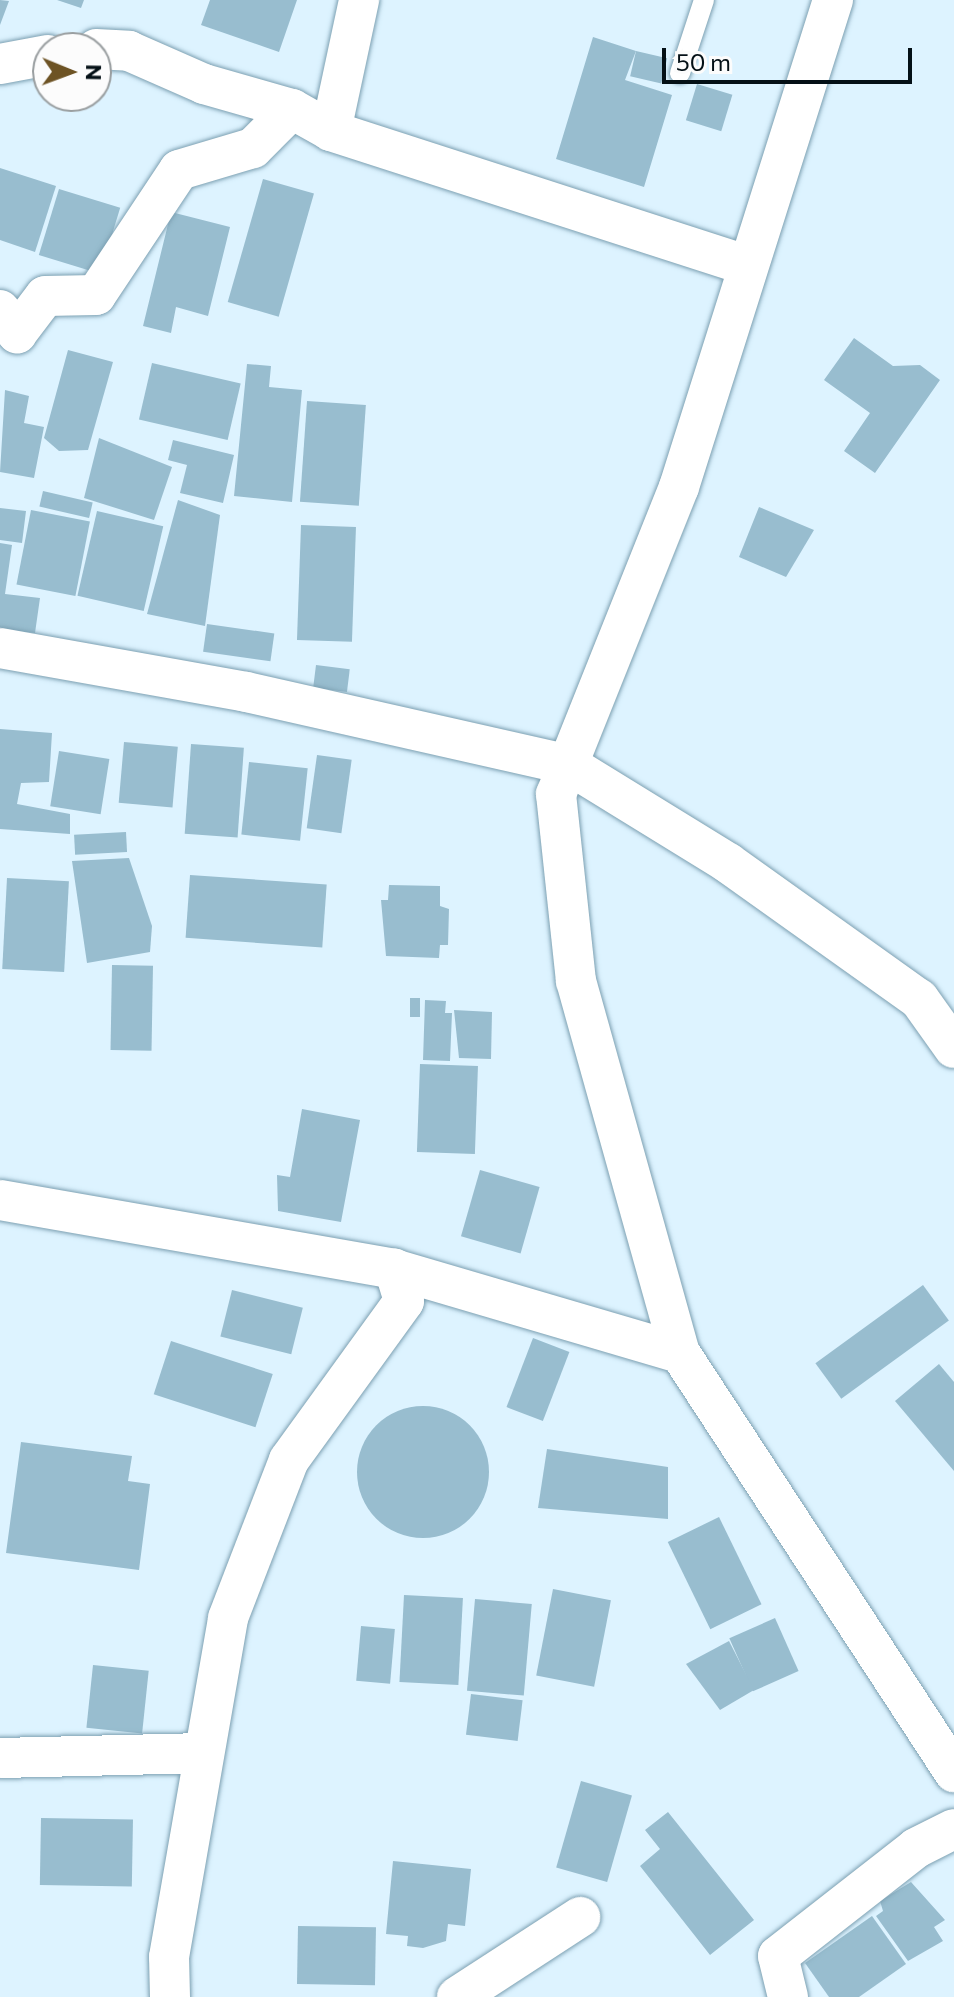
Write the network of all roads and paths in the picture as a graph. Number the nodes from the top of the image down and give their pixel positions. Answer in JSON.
{"nodes":[{"id":1,"x":359,"y":0,"type":"edge"},
{"id":2,"x":704,"y":0,"type":"edge"},
{"id":3,"x":833,"y":0,"type":"edge"},
{"id":4,"x":112,"y":50,"type":"edge"},
{"id":5,"x":32,"y":58,"type":"edge"},
{"id":6,"x":0,"y":64,"type":"edge"},
{"id":7,"x":680,"y":73,"type":"dead end"},
{"id":8,"x":292,"y":109,"type":"junction"},
{"id":9,"x":331,"y":131,"type":"junction"},
{"id":10,"x":748,"y":266,"type":"junction"},
{"id":11,"x":0,"y":310,"type":"edge"},
{"id":12,"x":0,"y":648,"type":"edge"},
{"id":13,"x":569,"y":765,"type":"junction"},
{"id":14,"x":954,"y":1048,"type":"edge"},
{"id":15,"x":0,"y":1200,"type":"edge"},
{"id":16,"x":394,"y":1269,"type":"junction"},
{"id":17,"x":680,"y":1353,"type":"junction"},
{"id":18,"x":201,"y":1753,"type":"junction"},
{"id":19,"x":0,"y":1758,"type":"edge"},
{"id":20,"x":954,"y":1772,"type":"edge"},
{"id":21,"x":954,"y":1829,"type":"edge"},
{"id":22,"x":580,"y":1917,"type":"dead end"},
{"id":23,"x":170,"y":1997,"type":"edge"},
{"id":24,"x":457,"y":1997,"type":"edge"},
{"id":25,"x":788,"y":1997,"type":"edge"}],
"edges":[{"from":1,"to":9,"type":"street"},
{"from":2,"to":7,"type":"lane"},
{"from":3,"to":10,"type":"street"},
{"from":4,"to":8,"type":"street"},
{"from":5,"to":6,"type":"street"},
{"from":8,"to":9,"type":"street"},
{"from":8,"to":11,"type":"street"},
{"from":9,"to":10,"type":"street"},
{"from":10,"to":13,"type":"street"},
{"from":12,"to":13,"type":"street"},
{"from":13,"to":14,"type":"street"},
{"from":13,"to":17,"type":"street"},
{"from":15,"to":16,"type":"street"},
{"from":16,"to":17,"type":"street"},
{"from":16,"to":18,"type":"street"},
{"from":17,"to":20,"type":"street"},
{"from":18,"to":19,"type":"street"},
{"from":18,"to":23,"type":"street"},
{"from":21,"to":25,"type":"street"},
{"from":22,"to":24,"type":"street"}]}
